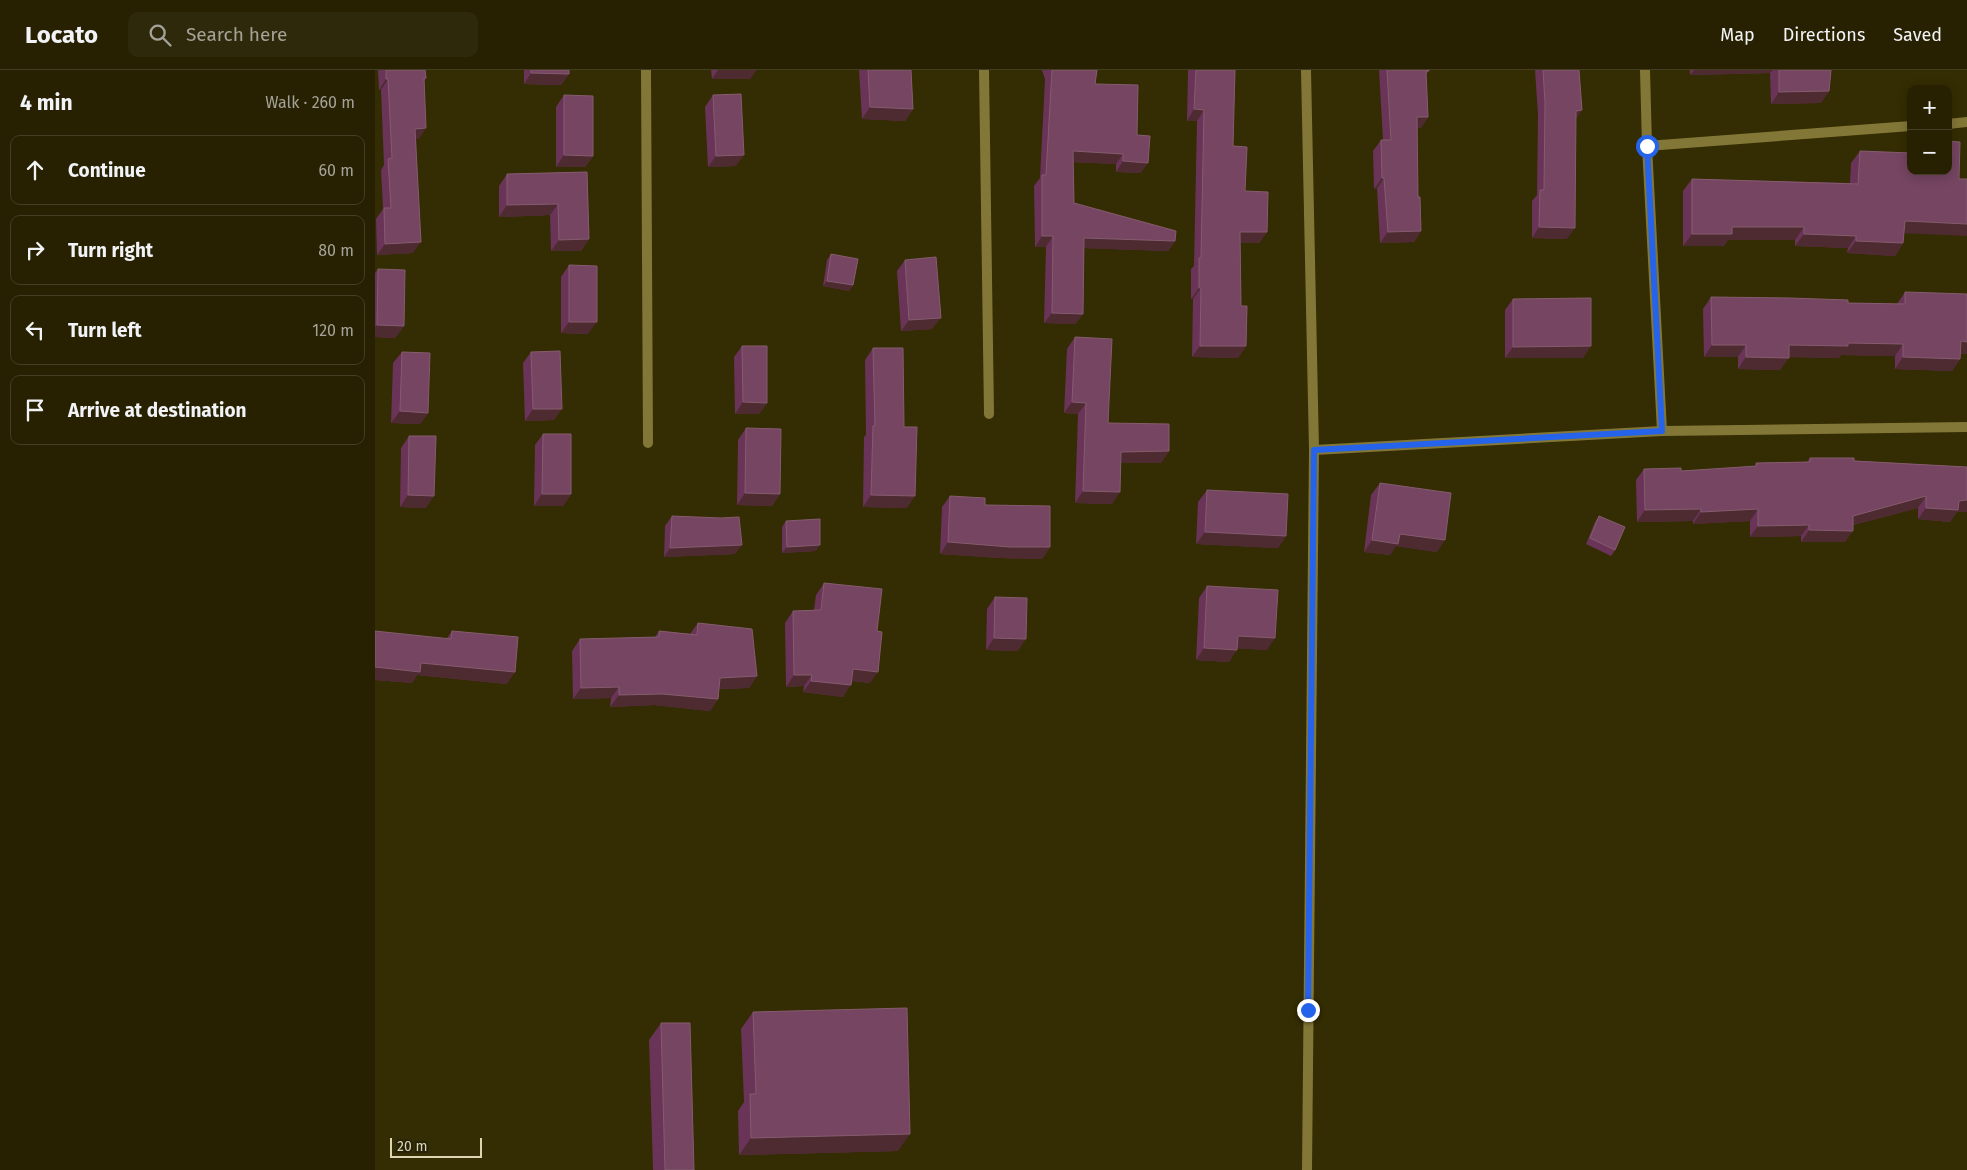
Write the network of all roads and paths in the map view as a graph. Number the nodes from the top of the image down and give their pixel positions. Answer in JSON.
{"nodes":[{"id":1,"x":646,"y":70,"type":"edge"},
{"id":2,"x":984,"y":70,"type":"edge"},
{"id":3,"x":1306,"y":70,"type":"edge"},
{"id":4,"x":1645,"y":70,"type":"edge"},
{"id":5,"x":1967,"y":122,"type":"edge"},
{"id":6,"x":1952,"y":124,"type":"edge"},
{"id":7,"x":1907,"y":126,"type":"edge"},
{"id":8,"x":1647,"y":146,"type":"junction"},
{"id":9,"x":989,"y":414,"type":"dead end"},
{"id":10,"x":1967,"y":427,"type":"edge"},
{"id":11,"x":1662,"y":431,"type":"junction"},
{"id":12,"x":648,"y":443,"type":"dead end"},
{"id":13,"x":1314,"y":450,"type":"junction"},
{"id":14,"x":1307,"y":1170,"type":"edge"}],
"edges":[{"from":1,"to":12,"type":"street"},
{"from":2,"to":9,"type":"street"},
{"from":3,"to":13,"type":"street"},
{"from":4,"to":8,"type":"street"},
{"from":5,"to":6,"type":"street"},
{"from":7,"to":8,"type":"street"},
{"from":8,"to":11,"type":"street"},
{"from":10,"to":11,"type":"street"},
{"from":11,"to":13,"type":"street"},
{"from":13,"to":14,"type":"street"}]}
